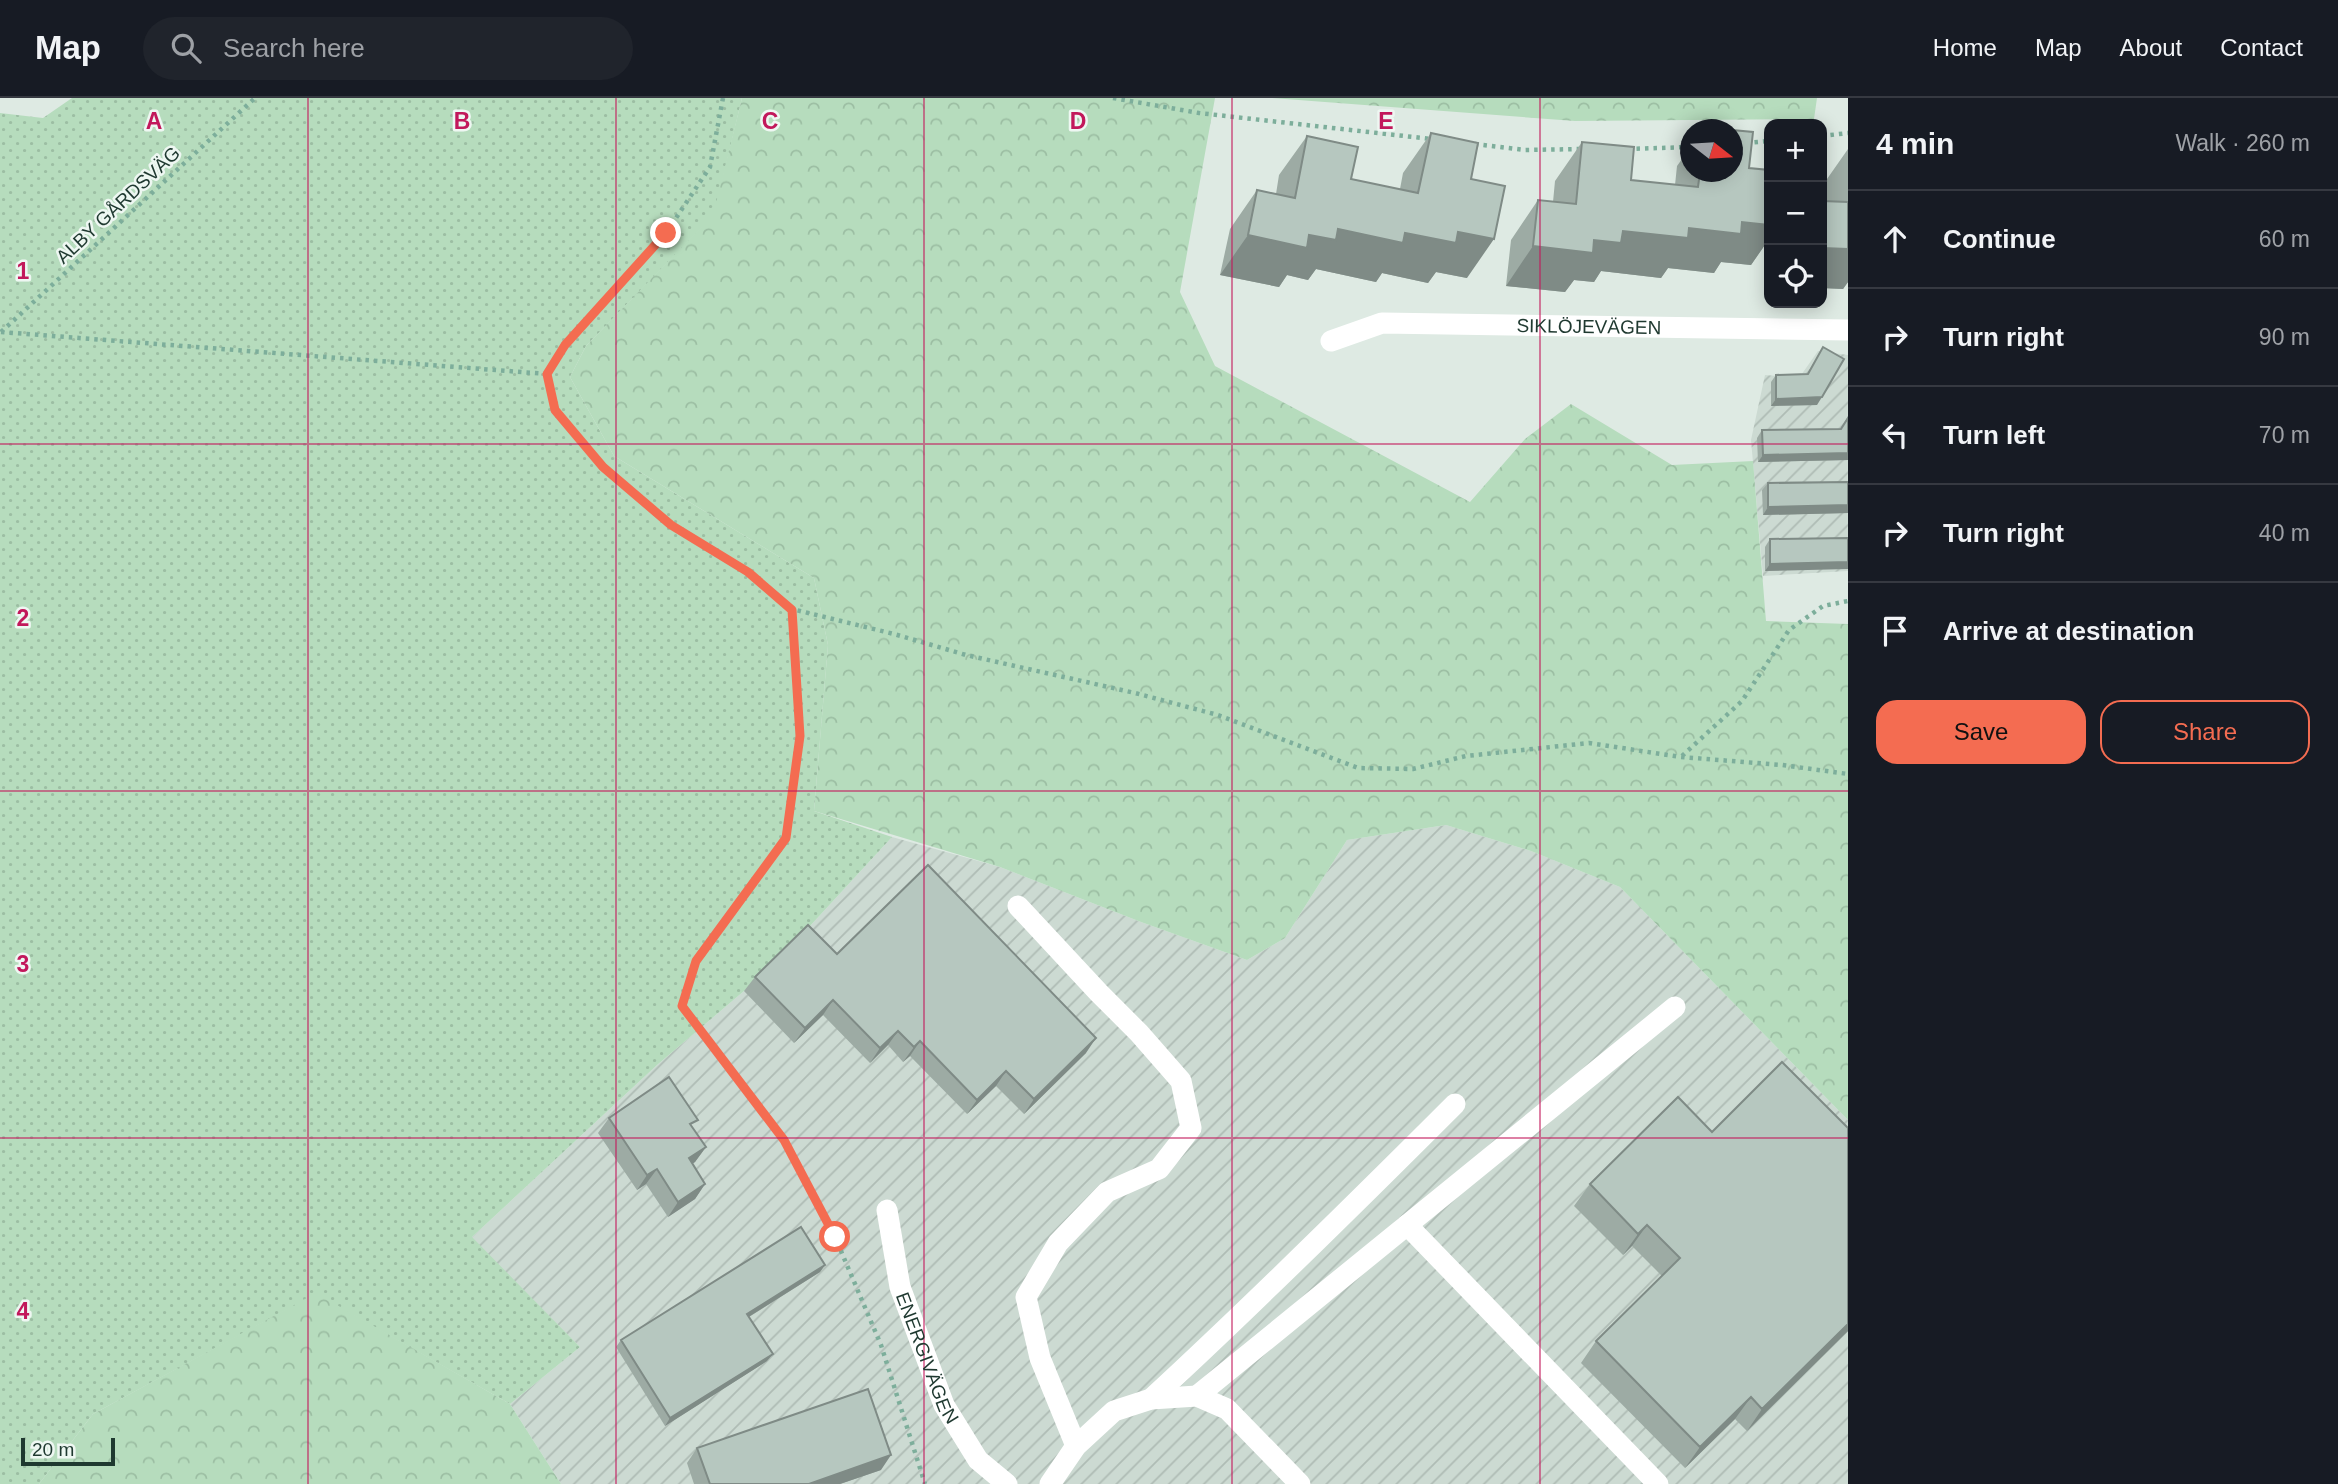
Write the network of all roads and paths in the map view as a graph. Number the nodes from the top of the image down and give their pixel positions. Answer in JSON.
{"nodes":[{"id":1,"x":255,"y":98,"type":"edge"},
{"id":2,"x":723,"y":98,"type":"edge"},
{"id":3,"x":1113,"y":98,"type":"edge"},
{"id":4,"x":1848,"y":133,"type":"edge"},
{"id":5,"x":1827,"y":135,"type":"edge"},
{"id":6,"x":1436,"y":139,"type":"edge"},
{"id":7,"x":1764,"y":141,"type":"edge"},
{"id":8,"x":1745,"y":143,"type":"edge"},
{"id":9,"x":1474,"y":144,"type":"edge"},
{"id":10,"x":1680,"y":147,"type":"edge"},
{"id":11,"x":1591,"y":149,"type":"edge"},
{"id":12,"x":1617,"y":149,"type":"edge"},
{"id":13,"x":1848,"y":330,"type":"edge"},
{"id":14,"x":1,"y":332,"type":"edge"},
{"id":15,"x":1331,"y":341,"type":"dead end"},
{"id":16,"x":547,"y":374,"type":"junction"},
{"id":17,"x":1848,"y":601,"type":"edge"},
{"id":18,"x":792,"y":610,"type":"junction"},
{"id":19,"x":1681,"y":757,"type":"junction"},
{"id":20,"x":1848,"y":774,"type":"edge"},
{"id":21,"x":1018,"y":906,"type":"dead end"},
{"id":22,"x":1675,"y":1007,"type":"dead end"},
{"id":23,"x":1455,"y":1104,"type":"dead end"},
{"id":24,"x":887,"y":1210,"type":"dead end"},
{"id":25,"x":1407,"y":1225,"type":"junction"},
{"id":26,"x":1197,"y":1396,"type":"junction"},
{"id":27,"x":1151,"y":1399,"type":"junction"},
{"id":28,"x":1076,"y":1446,"type":"junction"},
{"id":29,"x":925,"y":1484,"type":"edge"},
{"id":30,"x":1007,"y":1484,"type":"edge"},
{"id":31,"x":1050,"y":1484,"type":"edge"},
{"id":32,"x":1300,"y":1484,"type":"edge"},
{"id":33,"x":1658,"y":1484,"type":"edge"}],
"edges":[{"from":1,"to":14,"type":"path","name":"ALBY GÅRDSVÄG"},
{"from":2,"to":16,"type":"path"},
{"from":3,"to":6,"type":"path"},
{"from":4,"to":5,"type":"path"},
{"from":7,"to":8,"type":"path"},
{"from":9,"to":11,"type":"path"},
{"from":10,"to":12,"type":"path"},
{"from":13,"to":15,"type":"street","name":"SIKLÖJEVÄGEN"},
{"from":14,"to":16,"type":"path"},
{"from":16,"to":18,"type":"path"},
{"from":17,"to":19,"type":"path"},
{"from":18,"to":19,"type":"path"},
{"from":18,"to":29,"type":"path"},
{"from":19,"to":20,"type":"path"},
{"from":21,"to":28,"type":"street"},
{"from":22,"to":25,"type":"street"},
{"from":23,"to":27,"type":"street"},
{"from":24,"to":30,"type":"street","name":"ENERGIVÄGEN"},
{"from":25,"to":26,"type":"street"},
{"from":25,"to":33,"type":"street"},
{"from":26,"to":27,"type":"street"},
{"from":26,"to":32,"type":"street"},
{"from":27,"to":28,"type":"street"},
{"from":28,"to":31,"type":"street"}]}
